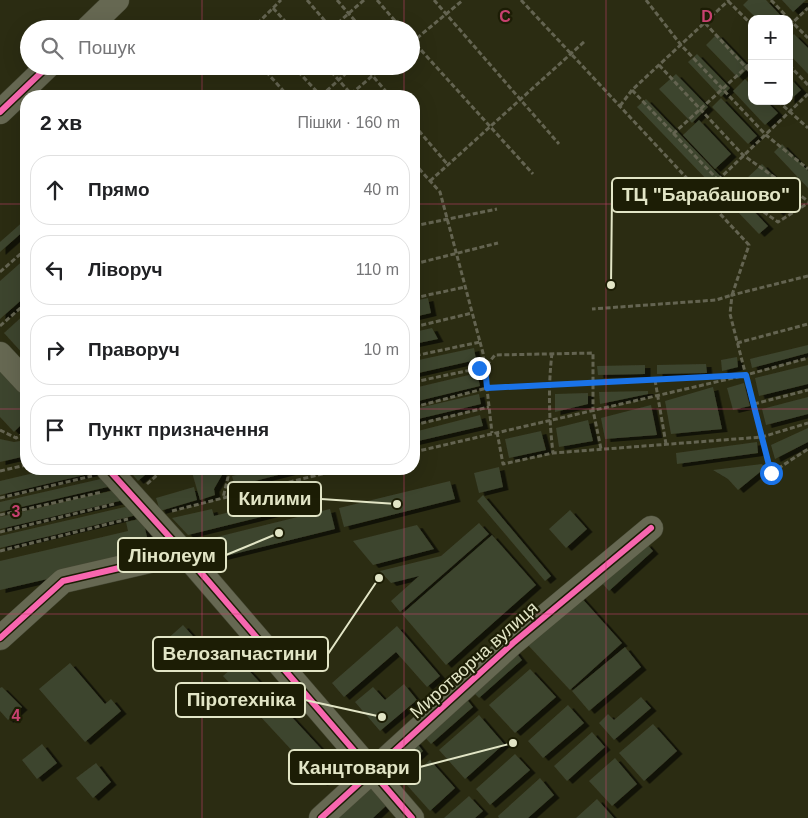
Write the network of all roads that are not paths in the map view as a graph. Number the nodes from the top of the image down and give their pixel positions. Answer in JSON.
{"nodes":[{"id":1,"x":117,"y":0,"type":"edge"},
{"id":2,"x":96,"y":20,"type":"edge"},
{"id":3,"x":39,"y":75,"type":"edge"},
{"id":4,"x":23,"y":90,"type":"edge"},
{"id":5,"x":20,"y":93,"type":"edge"},
{"id":6,"x":0,"y":112,"type":"edge"},
{"id":7,"x":0,"y":354,"type":"edge"},
{"id":8,"x":20,"y":376,"type":"edge"},
{"id":9,"x":103,"y":478,"type":"edge"},
{"id":10,"x":651,"y":528,"type":"dead end"},
{"id":11,"x":184,"y":553,"type":"junction"},
{"id":12,"x":0,"y":638,"type":"edge"},
{"id":13,"x":372,"y":772,"type":"junction"},
{"id":14,"x":321,"y":818,"type":"edge"},
{"id":15,"x":412,"y":818,"type":"edge"}],
"edges":[{"from":1,"to":2,"type":"street"},
{"from":3,"to":4,"type":"street"},
{"from":5,"to":6,"type":"street"},
{"from":7,"to":8,"type":"street"},
{"from":9,"to":11,"type":"street"},
{"from":10,"to":13,"type":"street","name":"Миротворча вулиця"},
{"from":11,"to":12,"type":"street"},
{"from":11,"to":13,"type":"street"},
{"from":13,"to":14,"type":"street","name":"Миротворча вулиця"},
{"from":13,"to":15,"type":"street"}]}
